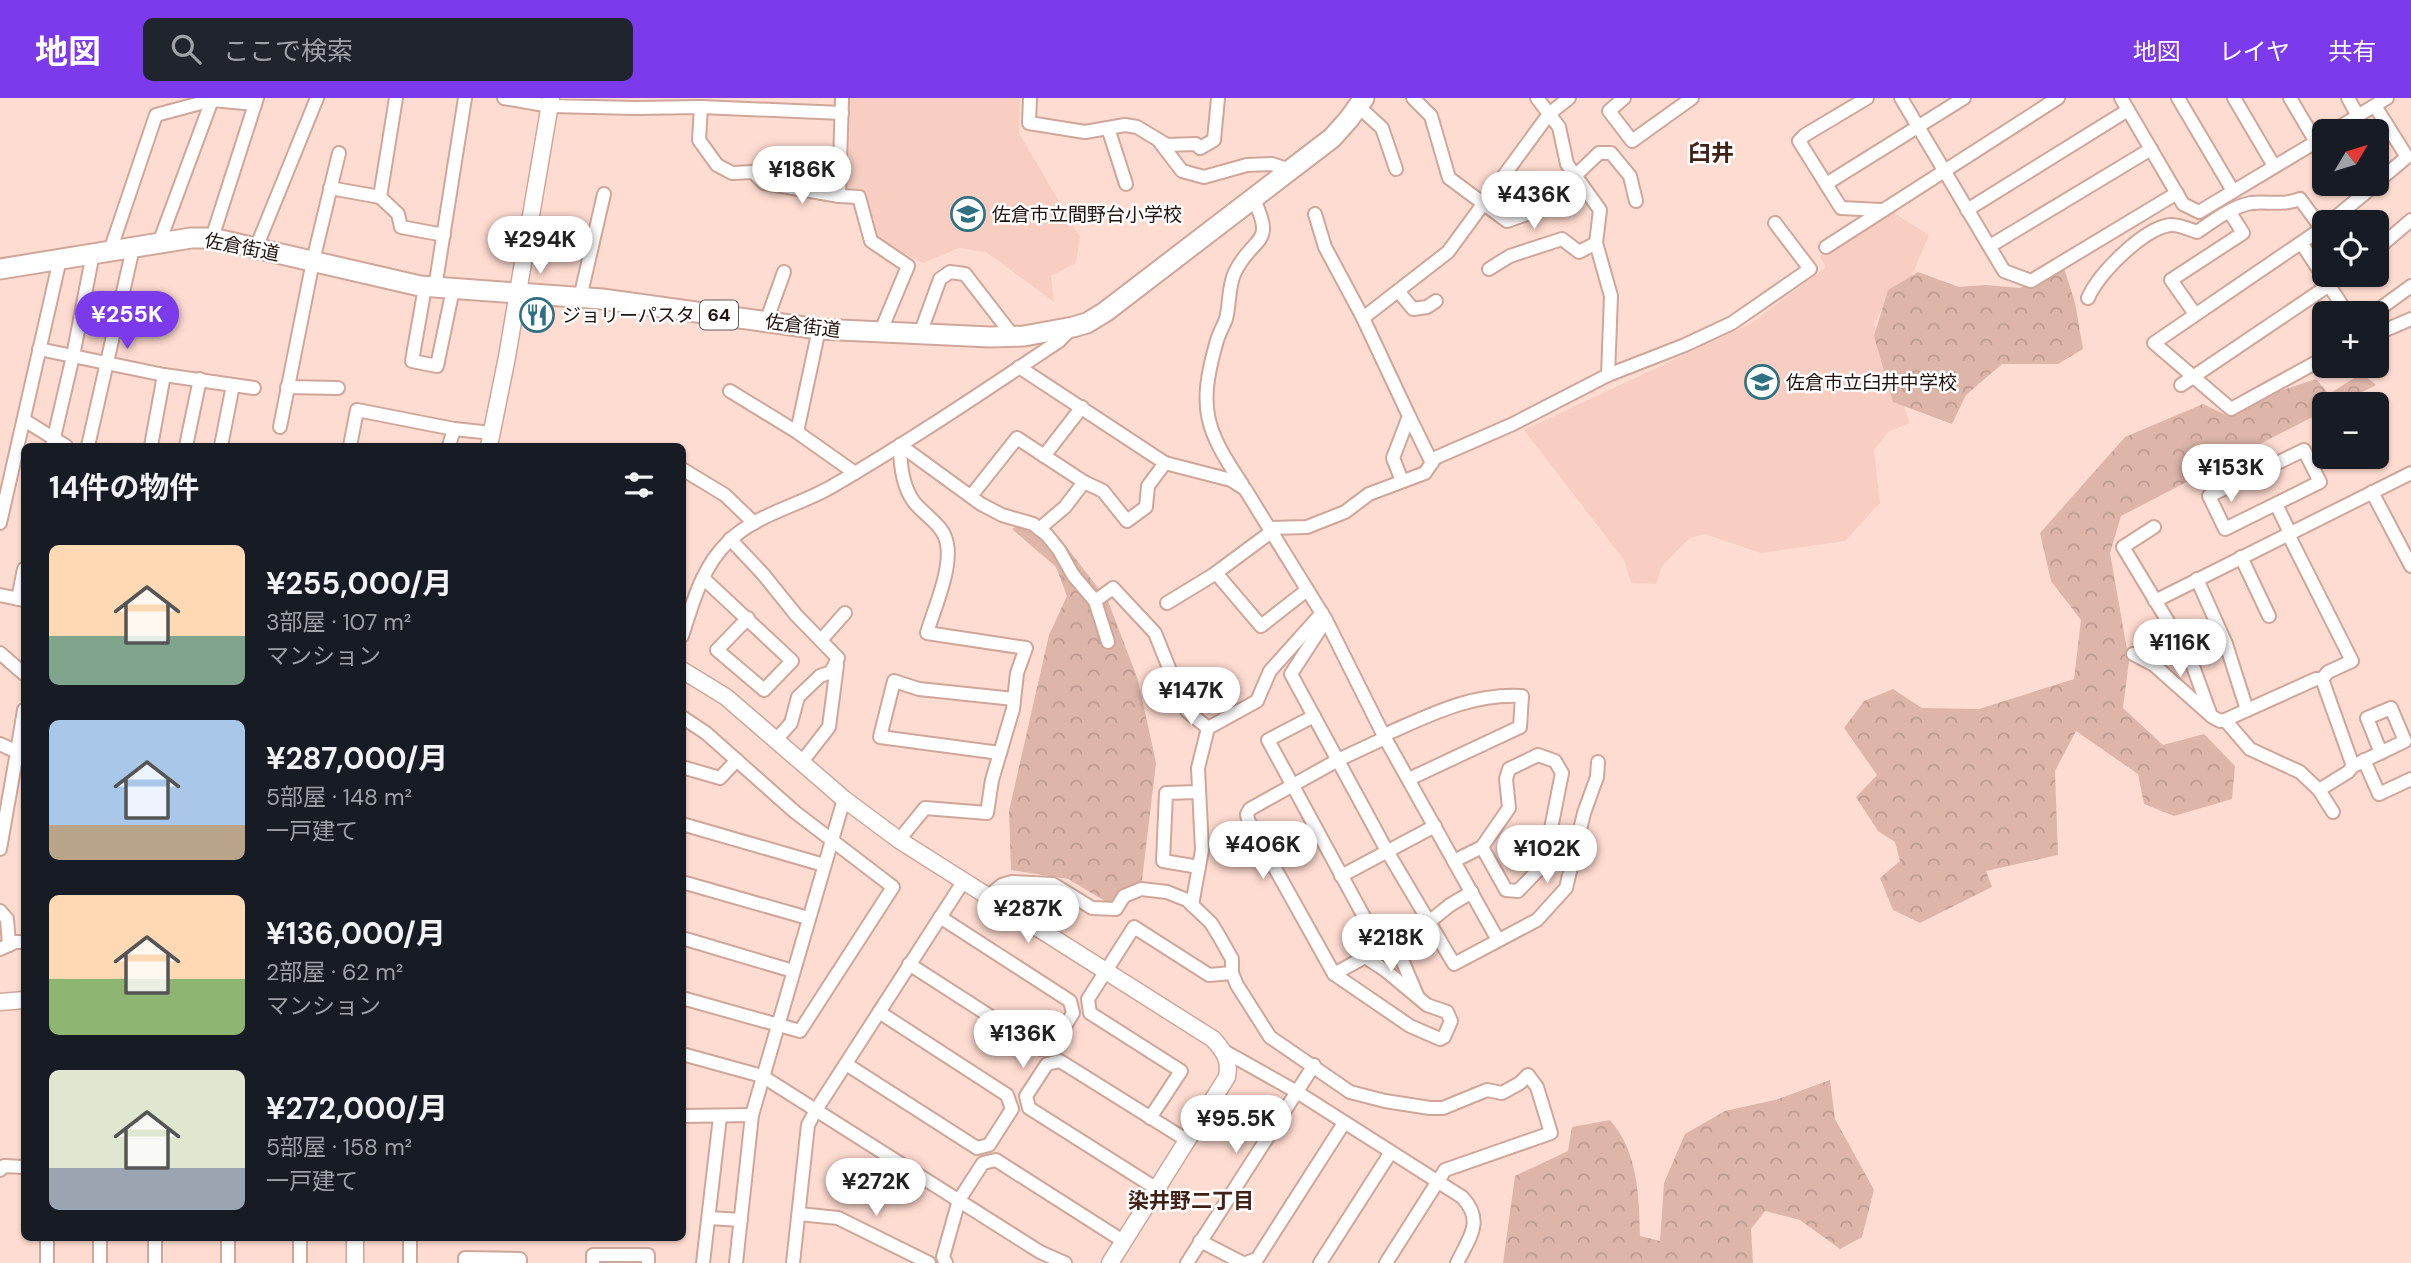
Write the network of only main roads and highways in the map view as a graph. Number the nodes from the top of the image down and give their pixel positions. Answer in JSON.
{"nodes":[{"id":1,"x":1361,"y":102,"type":"edge"},
{"id":2,"x":0,"y":269,"type":"edge"}],
"edges":[{"from":1,"to":2,"type":"main road","name":"佐倉街道","number":"64"}]}
